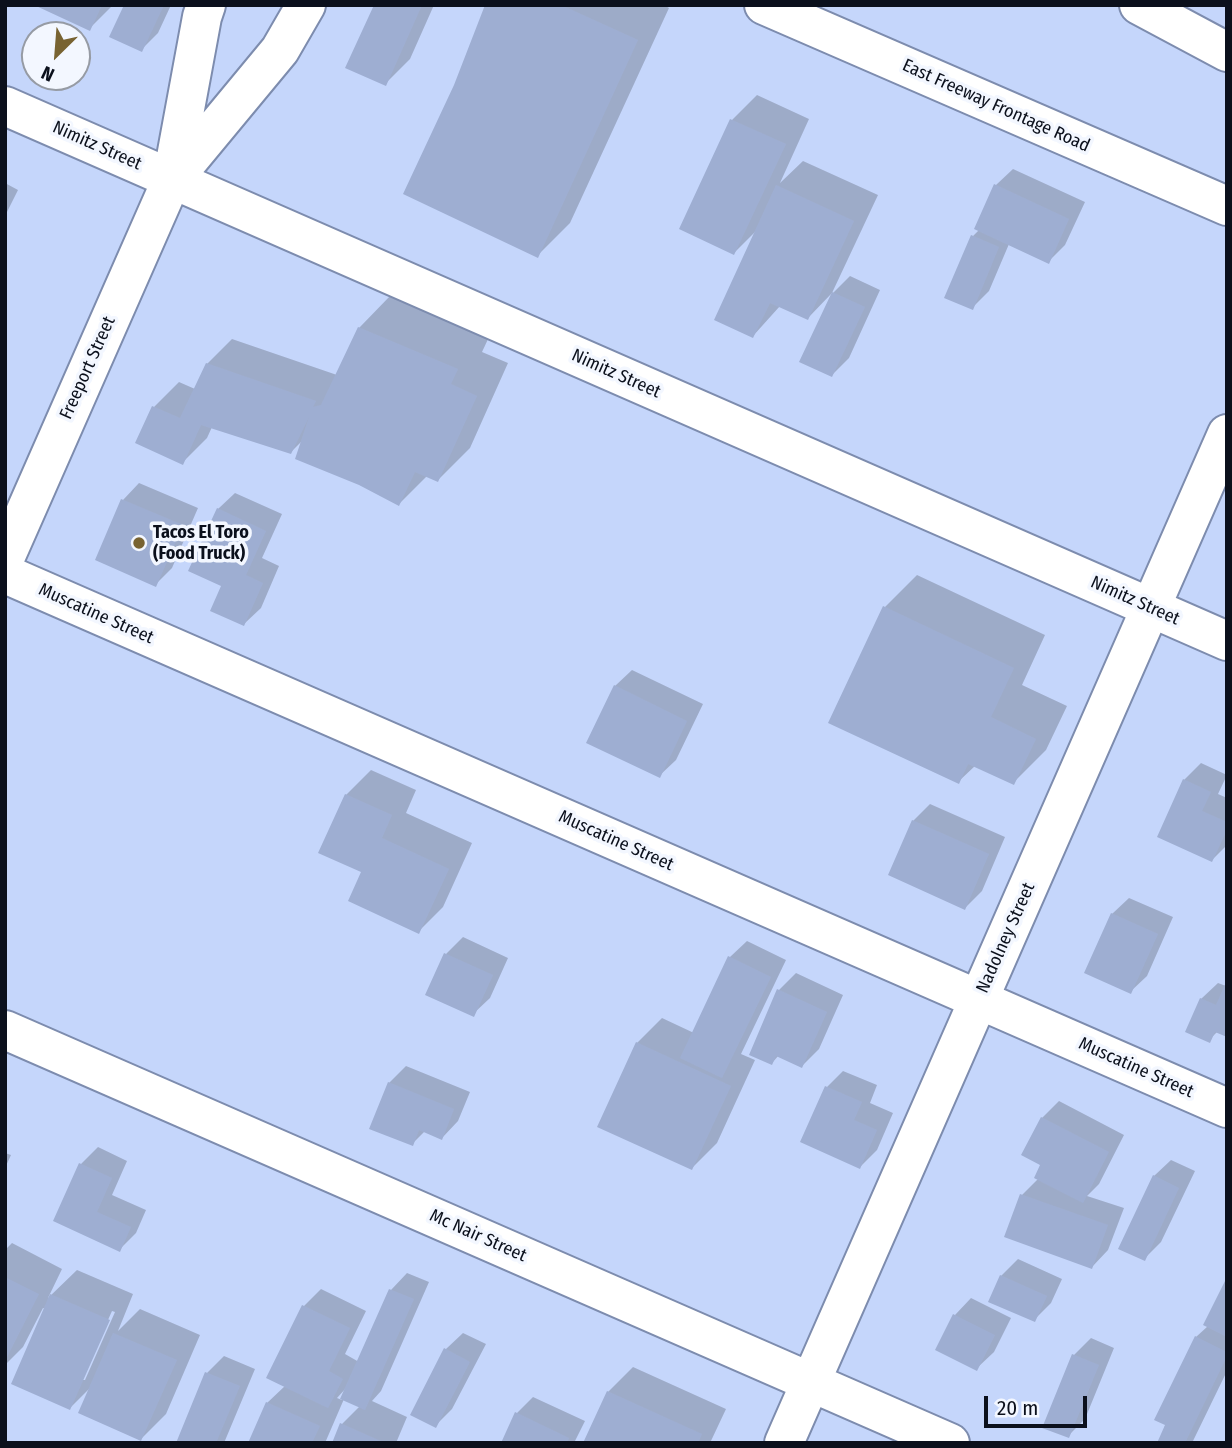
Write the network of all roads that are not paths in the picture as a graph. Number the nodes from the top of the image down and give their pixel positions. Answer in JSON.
{"nodes":[{"id":1,"x":206,"y":5,"type":"edge"},
{"id":2,"x":306,"y":5,"type":"edge"},
{"id":3,"x":764,"y":5,"type":"edge"},
{"id":4,"x":1139,"y":5,"type":"edge"},
{"id":5,"x":1160,"y":5,"type":"edge"},
{"id":6,"x":1227,"y":34,"type":"edge"},
{"id":7,"x":1227,"y":52,"type":"edge"},
{"id":8,"x":5,"y":106,"type":"edge"},
{"id":9,"x":172,"y":179,"type":"junction"},
{"id":10,"x":1227,"y":206,"type":"edge"},
{"id":11,"x":1227,"y":434,"type":"edge"},
{"id":12,"x":5,"y":558,"type":"edge"},
{"id":13,"x":5,"y":574,"type":"edge"},
{"id":14,"x":1151,"y":608,"type":"junction"},
{"id":15,"x":1227,"y":641,"type":"edge"},
{"id":16,"x":979,"y":999,"type":"junction"},
{"id":17,"x":5,"y":1030,"type":"edge"},
{"id":18,"x":1227,"y":1108,"type":"edge"},
{"id":19,"x":811,"y":1382,"type":"junction"},
{"id":20,"x":784,"y":1443,"type":"edge"},
{"id":21,"x":950,"y":1443,"type":"edge"}],
"edges":[{"from":1,"to":9,"type":"main road","name":"Freeport Street"},
{"from":2,"to":9,"type":"main road","name":"Freeport Street"},
{"from":3,"to":10,"type":"main road","name":"East Freeway Frontage Road"},
{"from":4,"to":7,"type":"main road"},
{"from":5,"to":6,"type":"main road"},
{"from":8,"to":9,"type":"main road","name":"Nimitz Street"},
{"from":9,"to":12,"type":"main road","name":"Freeport Street"},
{"from":9,"to":14,"type":"main road","name":"Nimitz Street"},
{"from":11,"to":14,"type":"main road","name":"Nadolney Street"},
{"from":13,"to":16,"type":"main road","name":"Muscatine Street"},
{"from":14,"to":15,"type":"main road","name":"Nimitz Street"},
{"from":14,"to":16,"type":"main road","name":"Nadolney Street"},
{"from":16,"to":18,"type":"main road","name":"Muscatine Street"},
{"from":16,"to":19,"type":"main road","name":"Nadolney Street"},
{"from":17,"to":19,"type":"main road","name":"Mc Nair Street"},
{"from":19,"to":20,"type":"main road","name":"Nadolney Street"},
{"from":19,"to":21,"type":"main road","name":"Mc Nair Street"}]}
